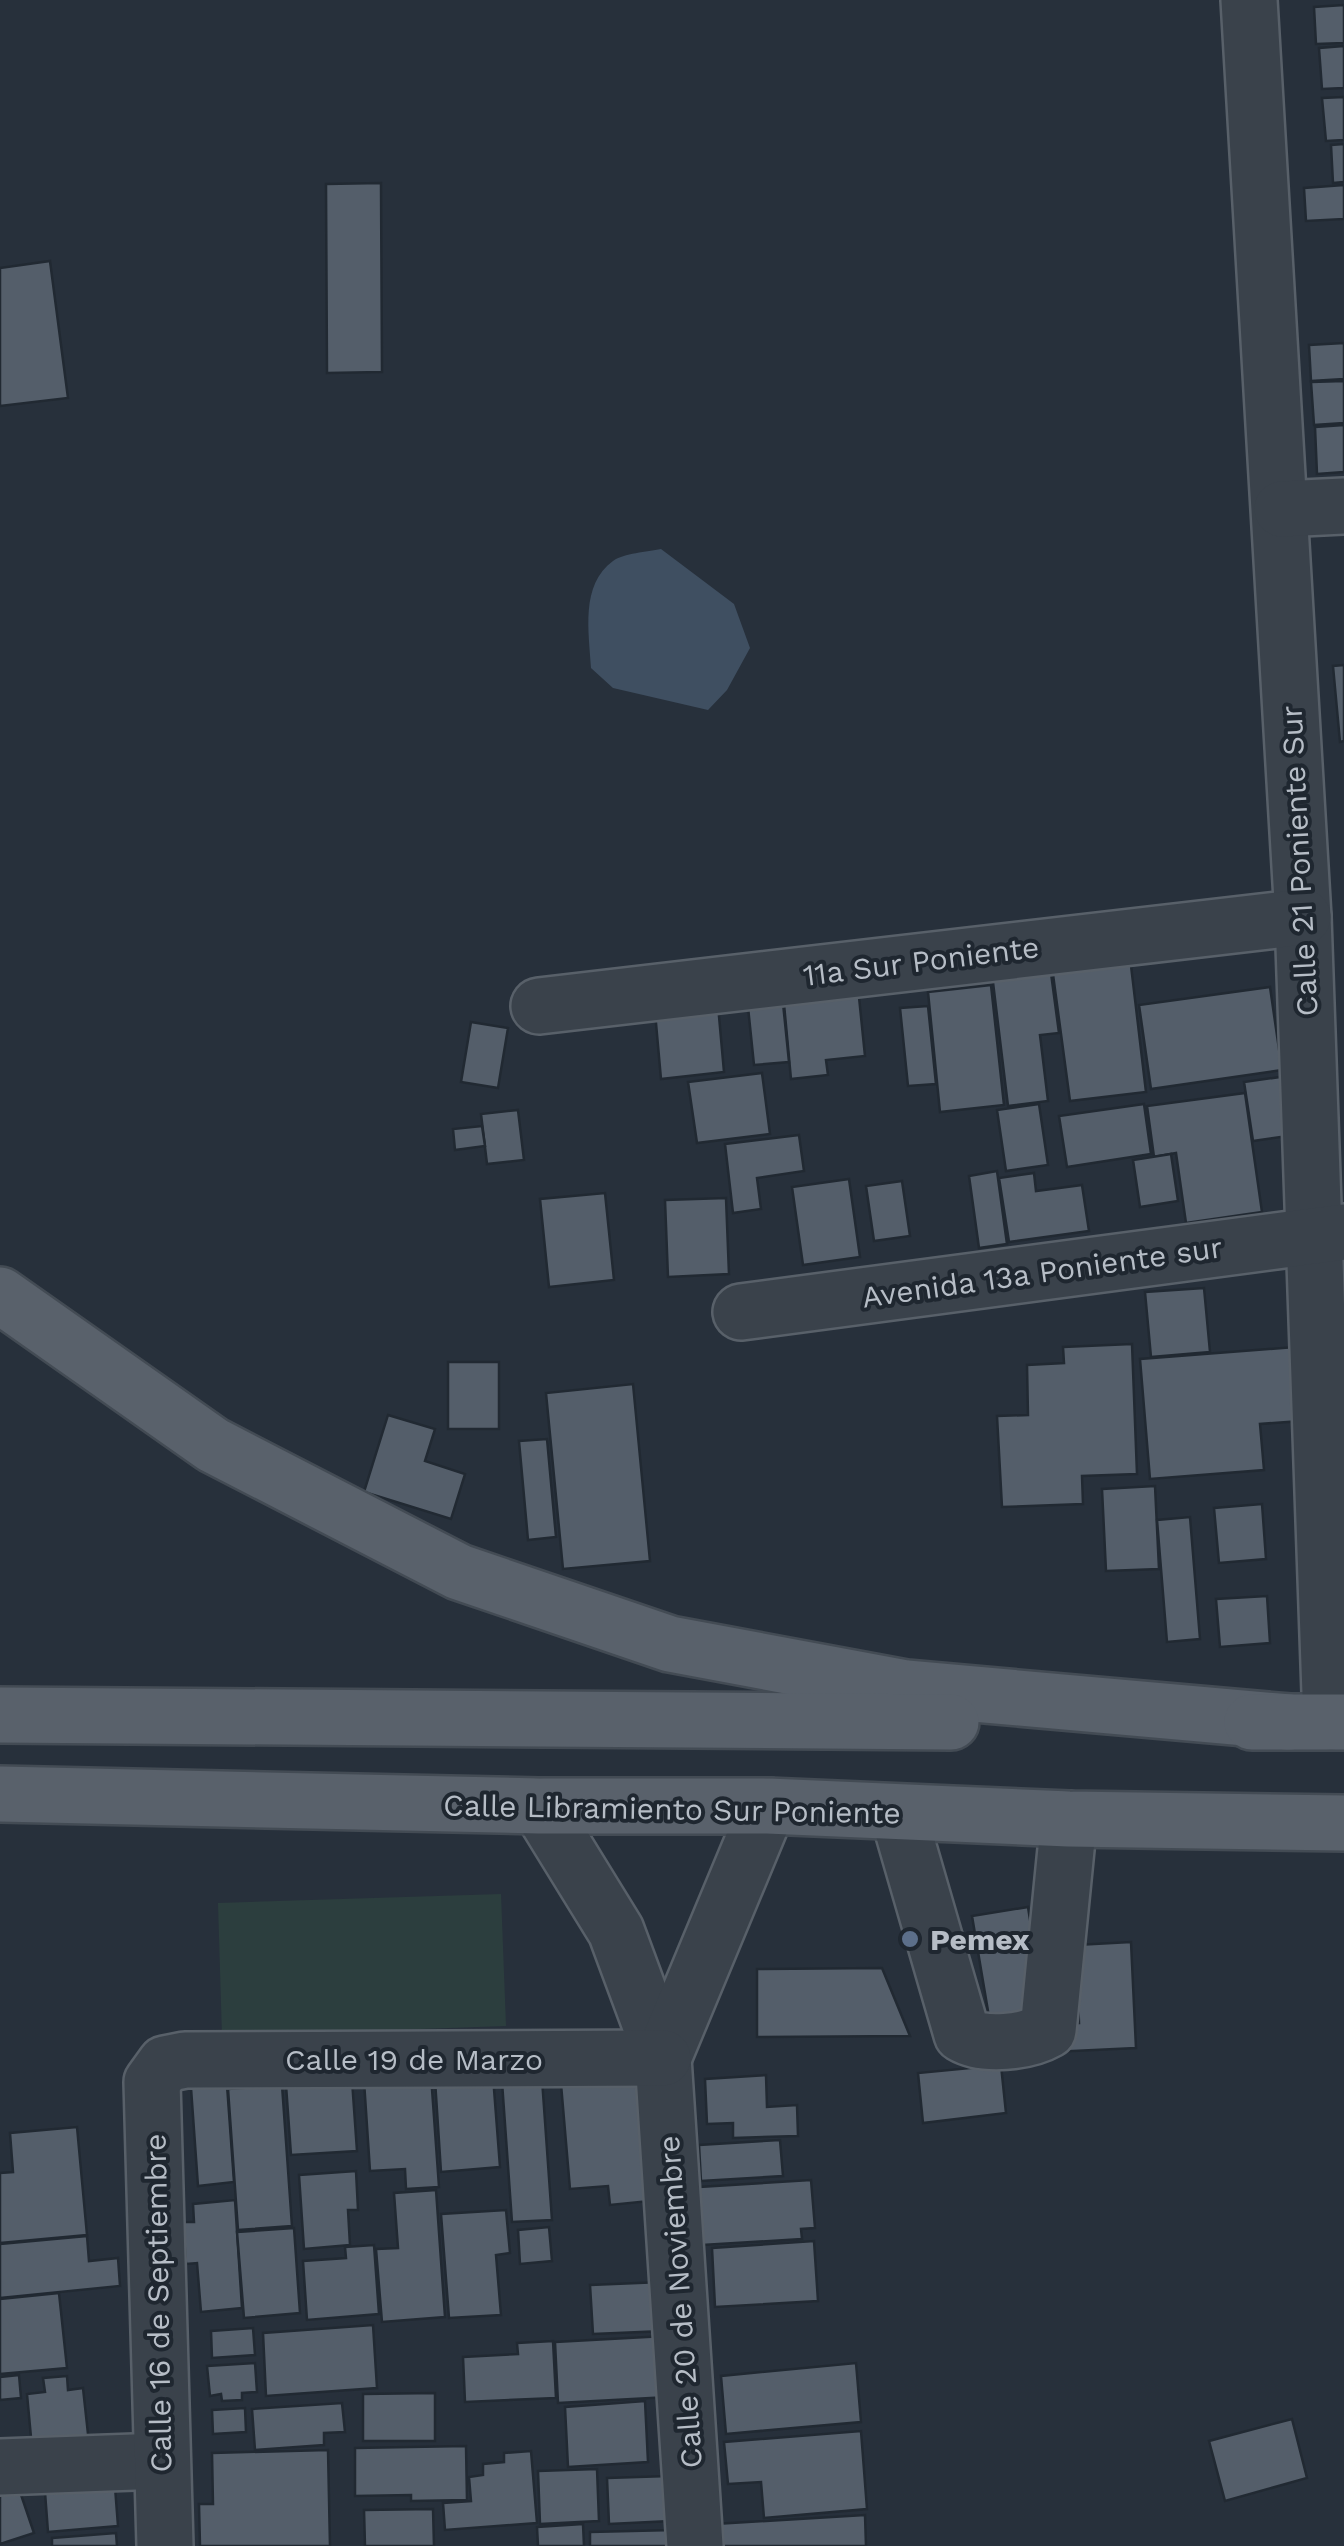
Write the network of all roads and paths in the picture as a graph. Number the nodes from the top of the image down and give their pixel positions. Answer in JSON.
{"nodes":[{"id":1,"x":1249,"y":0,"type":"edge"},
{"id":2,"x":1344,"y":506,"type":"edge"},
{"id":3,"x":1282,"y":509,"type":"junction"},
{"id":4,"x":1304,"y":917,"type":"junction"},
{"id":5,"x":539,"y":1006,"type":"dead end"},
{"id":6,"x":1328,"y":1234,"type":"edge"},
{"id":7,"x":0,"y":1295,"type":"edge"},
{"id":8,"x":741,"y":1312,"type":"dead end"},
{"id":9,"x":0,"y":1715,"type":"edge"},
{"id":10,"x":1321,"y":1722,"type":"edge"},
{"id":11,"x":0,"y":1794,"type":"edge"},
{"id":12,"x":539,"y":1806,"type":"junction"},
{"id":13,"x":768,"y":1806,"type":"junction"},
{"id":14,"x":898,"y":1813,"type":"junction"},
{"id":15,"x":1069,"y":1819,"type":"junction"},
{"id":16,"x":1344,"y":1823,"type":"edge"},
{"id":17,"x":662,"y":2058,"type":"junction"},
{"id":18,"x":165,"y":2064,"type":"joint"},
{"id":19,"x":162,"y":2461,"type":"junction"},
{"id":20,"x":0,"y":2467,"type":"edge"},
{"id":21,"x":165,"y":2546,"type":"edge"},
{"id":22,"x":695,"y":2546,"type":"edge"}],
"edges":[{"from":1,"to":3,"type":"street","name":"Calle 21 Poniente Sur"},
{"from":2,"to":3,"type":"street"},
{"from":3,"to":4,"type":"street","name":"Calle 21 Poniente Sur"},
{"from":4,"to":5,"type":"street","name":"11a Sur Poniente"},
{"from":4,"to":6,"type":"street","name":"Calle 21 Poniente Sur"},
{"from":6,"to":8,"type":"street","name":"Avenida 13a Poniente sur"},
{"from":6,"to":10,"type":"street","name":"Calle 21 Poniente Sur"},
{"from":7,"to":10,"type":"main road"},
{"from":9,"to":10,"type":"main road"},
{"from":11,"to":12,"type":"main road","name":"Calle Libramiento Sur Poniente"},
{"from":12,"to":13,"type":"main road","name":"Calle Libramiento Sur Poniente"},
{"from":12,"to":17,"type":"street","name":"Calle 20 de Noviembre"},
{"from":13,"to":14,"type":"main road","name":"Calle Libramiento Sur Poniente"},
{"from":13,"to":17,"type":"street","name":"Calle 20 de Noviembre"},
{"from":14,"to":15,"type":"main road","name":"Calle Libramiento Sur Poniente"},
{"from":14,"to":15,"type":"street"},
{"from":15,"to":16,"type":"main road","name":"Calle Libramiento Sur Poniente"},
{"from":17,"to":18,"type":"street","name":"Calle 19 de Marzo"},
{"from":17,"to":22,"type":"street","name":"Calle 20 de Noviembre"},
{"from":18,"to":19,"type":"street","name":"Calle 16 de Septiembre"},
{"from":19,"to":20,"type":"street"},
{"from":19,"to":21,"type":"street","name":"Calle 16 de Septiembre"}]}
